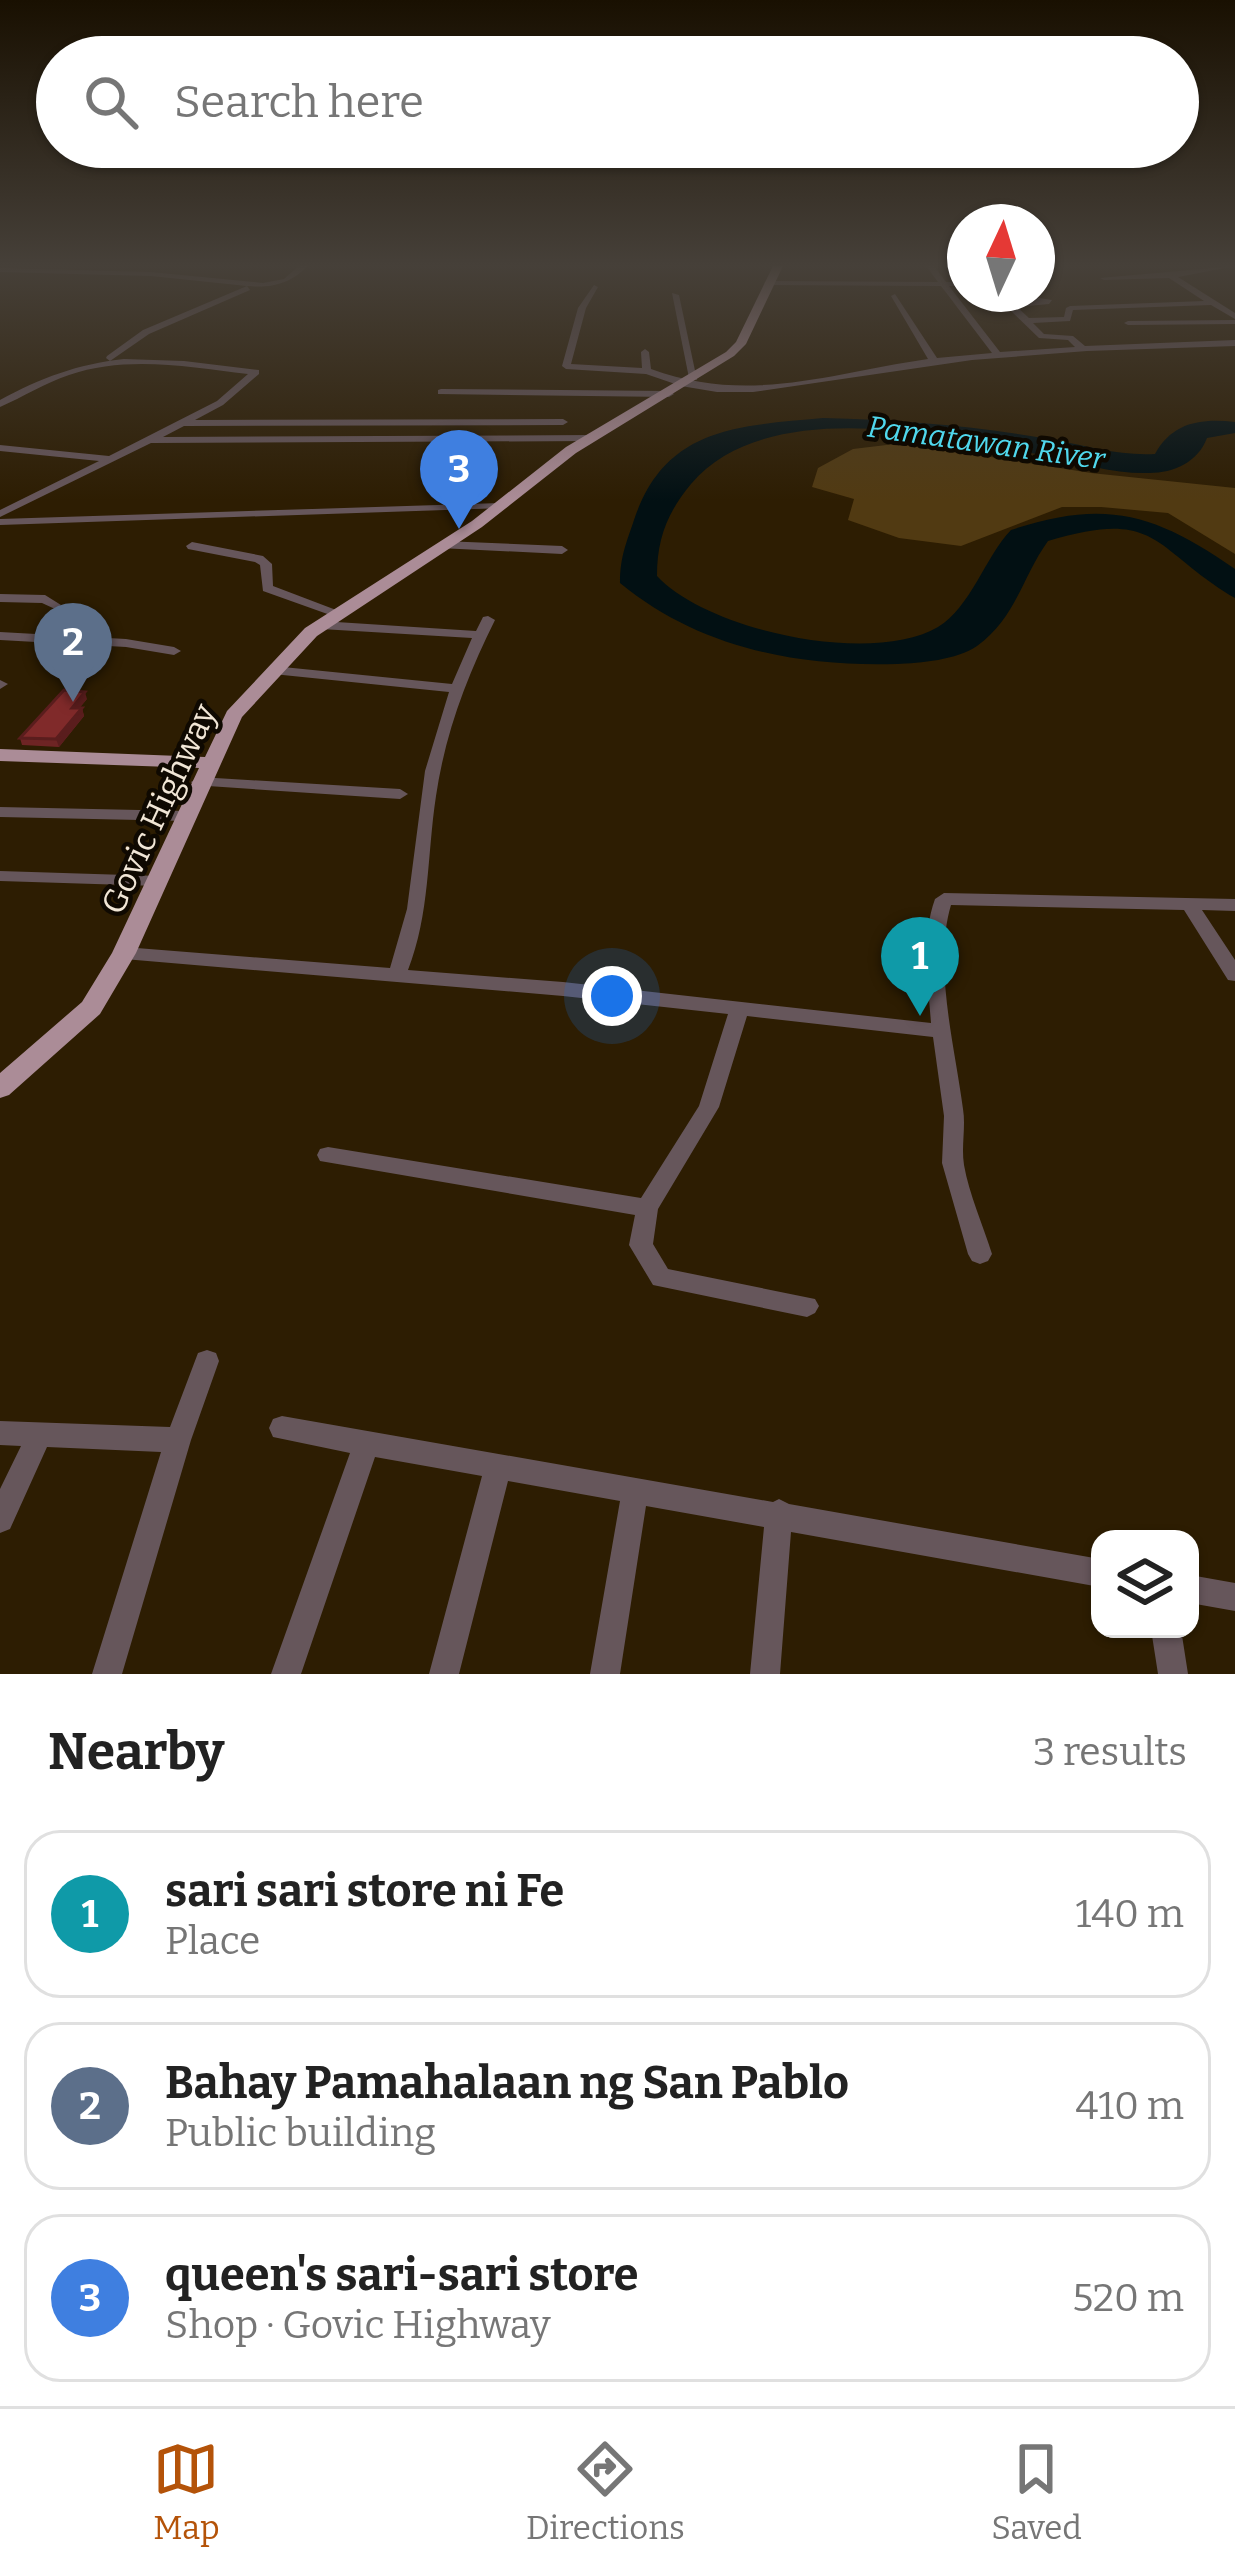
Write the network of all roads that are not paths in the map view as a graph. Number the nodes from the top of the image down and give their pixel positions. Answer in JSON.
{"nodes":[{"id":1,"x":130,"y":344,"type":"edge"},
{"id":2,"x":572,"y":344,"type":"edge"},
{"id":3,"x":679,"y":344,"type":"edge"},
{"id":4,"x":741,"y":344,"type":"edge"},
{"id":5,"x":924,"y":344,"type":"edge"},
{"id":6,"x":989,"y":344,"type":"edge"},
{"id":7,"x":1077,"y":344,"type":"edge"},
{"id":8,"x":1211,"y":344,"type":"edge"},
{"id":9,"x":1084,"y":350,"type":"junction"},
{"id":10,"x":645,"y":352,"type":"dead end"},
{"id":11,"x":998,"y":355,"type":"junction"},
{"id":12,"x":110,"y":359,"type":"junction"},
{"id":13,"x":934,"y":361,"type":"junction"},
{"id":14,"x":647,"y":370,"type":"junction"},
{"id":15,"x":683,"y":386,"type":"junction"},
{"id":16,"x":441,"y":392,"type":"dead end"},
{"id":17,"x":0,"y":404,"type":"edge"},
{"id":18,"x":563,"y":422,"type":"dead end"},
{"id":19,"x":177,"y":423,"type":"junction"},
{"id":20,"x":592,"y":438,"type":"junction"},
{"id":21,"x":149,"y":440,"type":"junction"},
{"id":22,"x":0,"y":448,"type":"edge"},
{"id":23,"x":112,"y":459,"type":"junction"},
{"id":24,"x":500,"y":506,"type":"junction"},
{"id":25,"x":0,"y":518,"type":"edge"},
{"id":26,"x":443,"y":545,"type":"junction"},
{"id":27,"x":192,"y":546,"type":"dead end"},
{"id":28,"x":562,"y":550,"type":"dead end"},
{"id":29,"x":0,"y":598,"type":"edge"},
{"id":30,"x":55,"y":605,"type":"dead end"},
{"id":31,"x":338,"y":613,"type":"junction"},
{"id":32,"x":321,"y":625,"type":"junction"},
{"id":33,"x":0,"y":636,"type":"edge"},
{"id":34,"x":175,"y":651,"type":"dead end"},
{"id":35,"x":273,"y":670,"type":"junction"},
{"id":36,"x":453,"y":688,"type":"junction"},
{"id":37,"x":0,"y":755,"type":"edge"},
{"id":38,"x":204,"y":772,"type":"junction"},
{"id":39,"x":400,"y":794,"type":"dead end"},
{"id":40,"x":0,"y":812,"type":"edge"},
{"id":41,"x":187,"y":815,"type":"junction"},
{"id":42,"x":0,"y":876,"type":"edge"},
{"id":43,"x":158,"y":881,"type":"junction"},
{"id":44,"x":1235,"y":905,"type":"edge"},
{"id":45,"x":1191,"y":907,"type":"junction"},
{"id":46,"x":124,"y":953,"type":"junction"},
{"id":47,"x":397,"y":975,"type":"junction"},
{"id":48,"x":1235,"y":975,"type":"edge"},
{"id":49,"x":739,"y":1011,"type":"junction"},
{"id":50,"x":942,"y":1031,"type":"junction"},
{"id":51,"x":0,"y":1088,"type":"edge"},
{"id":52,"x":328,"y":1155,"type":"dead end"},
{"id":53,"x":646,"y":1208,"type":"junction"},
{"id":54,"x":980,"y":1255,"type":"dead end"},
{"id":55,"x":807,"y":1306,"type":"dead end"},
{"id":56,"x":207,"y":1361,"type":"dead end"},
{"id":57,"x":282,"y":1428,"type":"dead end"},
{"id":58,"x":0,"y":1433,"type":"edge"},
{"id":59,"x":39,"y":1436,"type":"junction"},
{"id":60,"x":178,"y":1440,"type":"junction"},
{"id":61,"x":367,"y":1443,"type":"junction"},
{"id":62,"x":498,"y":1466,"type":"junction"},
{"id":63,"x":634,"y":1492,"type":"junction"},
{"id":64,"x":779,"y":1514,"type":"junction"},
{"id":65,"x":0,"y":1519,"type":"edge"},
{"id":66,"x":1091,"y":1571,"type":"edge"},
{"id":67,"x":1199,"y":1591,"type":"edge"},
{"id":68,"x":1235,"y":1598,"type":"edge"},
{"id":69,"x":1167,"y":1638,"type":"edge"},
{"id":70,"x":107,"y":1674,"type":"edge"},
{"id":71,"x":286,"y":1674,"type":"edge"},
{"id":72,"x":444,"y":1674,"type":"edge"},
{"id":73,"x":605,"y":1674,"type":"edge"},
{"id":74,"x":765,"y":1674,"type":"edge"},
{"id":75,"x":1173,"y":1674,"type":"edge"}],
"edges":[{"from":1,"to":12,"type":"street"},
{"from":2,"to":14,"type":"street"},
{"from":3,"to":15,"type":"street"},
{"from":4,"to":15,"type":"main road","name":"Govic Highway"},
{"from":5,"to":13,"type":"street"},
{"from":6,"to":11,"type":"street"},
{"from":7,"to":9,"type":"street"},
{"from":8,"to":9,"type":"street"},
{"from":9,"to":11,"type":"street"},
{"from":10,"to":14,"type":"street"},
{"from":11,"to":13,"type":"street"},
{"from":12,"to":17,"type":"street"},
{"from":12,"to":19,"type":"street"},
{"from":13,"to":15,"type":"street"},
{"from":14,"to":15,"type":"street"},
{"from":15,"to":16,"type":"street"},
{"from":15,"to":20,"type":"main road","name":"Govic Highway"},
{"from":18,"to":19,"type":"street"},
{"from":19,"to":21,"type":"street"},
{"from":20,"to":21,"type":"street"},
{"from":20,"to":24,"type":"main road","name":"Govic Highway"},
{"from":21,"to":23,"type":"street"},
{"from":22,"to":23,"type":"street"},
{"from":23,"to":25,"type":"street"},
{"from":24,"to":25,"type":"street"},
{"from":24,"to":26,"type":"main road","name":"Govic Highway"},
{"from":26,"to":28,"type":"street"},
{"from":26,"to":31,"type":"main road","name":"Govic Highway"},
{"from":27,"to":31,"type":"street"},
{"from":29,"to":30,"type":"street"},
{"from":31,"to":32,"type":"main road","name":"Govic Highway"},
{"from":32,"to":35,"type":"main road","name":"Govic Highway"},
{"from":32,"to":36,"type":"street"},
{"from":33,"to":34,"type":"street"},
{"from":35,"to":36,"type":"street"},
{"from":35,"to":38,"type":"main road","name":"Govic Highway"},
{"from":36,"to":47,"type":"street"},
{"from":37,"to":38,"type":"main road"},
{"from":38,"to":39,"type":"street"},
{"from":38,"to":41,"type":"main road","name":"Govic Highway"},
{"from":40,"to":41,"type":"street"},
{"from":41,"to":43,"type":"main road","name":"Govic Highway"},
{"from":42,"to":43,"type":"street"},
{"from":43,"to":46,"type":"main road","name":"Govic Highway"},
{"from":44,"to":45,"type":"street"},
{"from":45,"to":48,"type":"street"},
{"from":45,"to":50,"type":"street"},
{"from":46,"to":47,"type":"street"},
{"from":46,"to":51,"type":"main road","name":"Govic Highway"},
{"from":47,"to":49,"type":"street"},
{"from":49,"to":50,"type":"street"},
{"from":49,"to":53,"type":"street"},
{"from":50,"to":54,"type":"street"},
{"from":52,"to":53,"type":"street"},
{"from":53,"to":55,"type":"street"},
{"from":56,"to":60,"type":"street"},
{"from":57,"to":61,"type":"street"},
{"from":58,"to":59,"type":"street"},
{"from":59,"to":60,"type":"street"},
{"from":59,"to":65,"type":"street"},
{"from":60,"to":70,"type":"street"},
{"from":61,"to":62,"type":"street"},
{"from":61,"to":71,"type":"street"},
{"from":62,"to":63,"type":"street"},
{"from":62,"to":72,"type":"street"},
{"from":63,"to":64,"type":"street"},
{"from":63,"to":73,"type":"street"},
{"from":64,"to":66,"type":"street"},
{"from":64,"to":74,"type":"street"},
{"from":67,"to":68,"type":"street"},
{"from":69,"to":75,"type":"street"}]}
